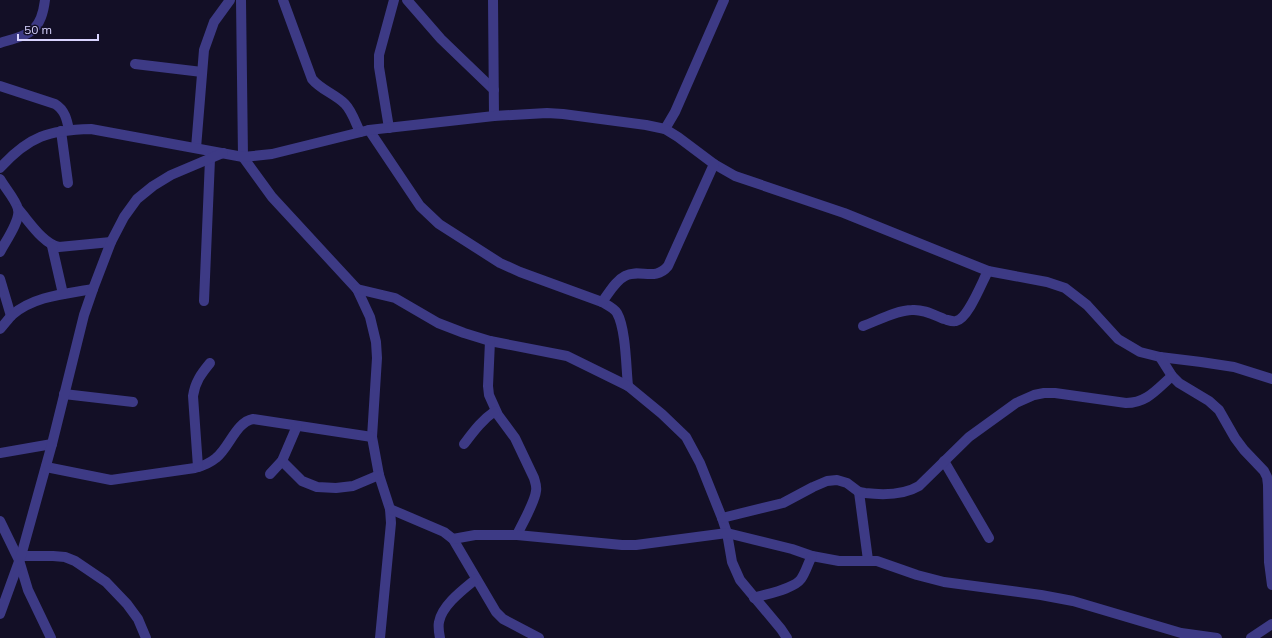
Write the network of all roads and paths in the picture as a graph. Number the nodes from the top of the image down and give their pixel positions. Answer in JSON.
{"nodes":[{"id":1,"x":45,"y":0,"type":"edge"},
{"id":2,"x":230,"y":0,"type":"edge"},
{"id":3,"x":241,"y":0,"type":"edge"},
{"id":4,"x":283,"y":0,"type":"edge"},
{"id":5,"x":394,"y":0,"type":"edge"},
{"id":6,"x":407,"y":0,"type":"edge"},
{"id":7,"x":493,"y":0,"type":"edge"},
{"id":8,"x":724,"y":0,"type":"edge"},
{"id":9,"x":0,"y":43,"type":"edge"},
{"id":10,"x":134,"y":64,"type":"dead end"},
{"id":11,"x":202,"y":72,"type":"junction"},
{"id":12,"x":0,"y":86,"type":"edge"},
{"id":13,"x":494,"y":90,"type":"junction"},
{"id":14,"x":494,"y":116,"type":"junction"},
{"id":15,"x":389,"y":128,"type":"junction"},
{"id":16,"x":665,"y":129,"type":"junction"},
{"id":17,"x":65,"y":131,"type":"junction"},
{"id":18,"x":364,"y":131,"type":"junction"},
{"id":19,"x":196,"y":148,"type":"junction"},
{"id":20,"x":223,"y":153,"type":"junction"},
{"id":21,"x":244,"y":157,"type":"junction"},
{"id":22,"x":210,"y":159,"type":"junction"},
{"id":23,"x":714,"y":164,"type":"junction"},
{"id":24,"x":0,"y":168,"type":"edge"},
{"id":25,"x":0,"y":179,"type":"edge"},
{"id":26,"x":68,"y":183,"type":"dead end"},
{"id":27,"x":18,"y":209,"type":"junction"},
{"id":28,"x":111,"y":242,"type":"junction"},
{"id":29,"x":52,"y":246,"type":"junction"},
{"id":30,"x":0,"y":252,"type":"edge"},
{"id":31,"x":988,"y":271,"type":"junction"},
{"id":32,"x":0,"y":279,"type":"edge"},
{"id":33,"x":92,"y":289,"type":"junction"},
{"id":34,"x":357,"y":289,"type":"junction"},
{"id":35,"x":63,"y":294,"type":"junction"},
{"id":36,"x":204,"y":301,"type":"dead end"},
{"id":37,"x":602,"y":302,"type":"junction"},
{"id":38,"x":11,"y":316,"type":"junction"},
{"id":39,"x":863,"y":326,"type":"dead end"},
{"id":40,"x":0,"y":330,"type":"edge"},
{"id":41,"x":490,"y":341,"type":"junction"},
{"id":42,"x":1160,"y":357,"type":"junction"},
{"id":43,"x":210,"y":363,"type":"dead end"},
{"id":44,"x":1172,"y":376,"type":"junction"},
{"id":45,"x":1272,"y":378,"type":"edge"},
{"id":46,"x":628,"y":386,"type":"junction"},
{"id":47,"x":64,"y":394,"type":"junction"},
{"id":48,"x":133,"y":402,"type":"dead end"},
{"id":49,"x":495,"y":411,"type":"junction"},
{"id":50,"x":297,"y":426,"type":"junction"},
{"id":51,"x":372,"y":437,"type":"junction"},
{"id":52,"x":52,"y":444,"type":"junction"},
{"id":53,"x":464,"y":444,"type":"dead end"},
{"id":54,"x":0,"y":453,"type":"edge"},
{"id":55,"x":282,"y":461,"type":"junction"},
{"id":56,"x":944,"y":461,"type":"junction"},
{"id":57,"x":198,"y":467,"type":"junction"},
{"id":58,"x":46,"y":468,"type":"junction"},
{"id":59,"x":270,"y":474,"type":"dead end"},
{"id":60,"x":379,"y":475,"type":"junction"},
{"id":61,"x":859,"y":492,"type":"junction"},
{"id":62,"x":390,"y":509,"type":"junction"},
{"id":63,"x":722,"y":518,"type":"junction"},
{"id":64,"x":0,"y":520,"type":"edge"},
{"id":65,"x":727,"y":533,"type":"junction"},
{"id":66,"x":517,"y":535,"type":"junction"},
{"id":67,"x":989,"y":538,"type":"dead end"},
{"id":68,"x":453,"y":539,"type":"junction"},
{"id":69,"x":812,"y":556,"type":"junction"},
{"id":70,"x":20,"y":558,"type":"junction"},
{"id":71,"x":868,"y":560,"type":"junction"},
{"id":72,"x":476,"y":579,"type":"junction"},
{"id":73,"x":1272,"y":585,"type":"edge"},
{"id":74,"x":754,"y":598,"type":"junction"},
{"id":75,"x":0,"y":614,"type":"edge"},
{"id":76,"x":1272,"y":624,"type":"edge"},
{"id":77,"x":1254,"y":637,"type":"edge"},
{"id":78,"x":50,"y":638,"type":"edge"},
{"id":79,"x":146,"y":638,"type":"edge"},
{"id":80,"x":380,"y":638,"type":"edge"},
{"id":81,"x":440,"y":638,"type":"edge"},
{"id":82,"x":539,"y":638,"type":"edge"},
{"id":83,"x":787,"y":638,"type":"edge"},
{"id":84,"x":1217,"y":638,"type":"edge"}],
"edges":[{"from":1,"to":9,"type":"street"},
{"from":2,"to":11,"type":"street"},
{"from":3,"to":21,"type":"street"},
{"from":4,"to":18,"type":"street"},
{"from":5,"to":15,"type":"street"},
{"from":6,"to":13,"type":"street"},
{"from":7,"to":13,"type":"street"},
{"from":8,"to":16,"type":"street"},
{"from":10,"to":11,"type":"street"},
{"from":11,"to":19,"type":"street"},
{"from":12,"to":17,"type":"street"},
{"from":13,"to":14,"type":"street"},
{"from":14,"to":15,"type":"street"},
{"from":14,"to":16,"type":"street"},
{"from":15,"to":18,"type":"street"},
{"from":16,"to":23,"type":"street"},
{"from":17,"to":19,"type":"street"},
{"from":17,"to":24,"type":"street"},
{"from":17,"to":26,"type":"street"},
{"from":18,"to":21,"type":"street"},
{"from":18,"to":37,"type":"street"},
{"from":19,"to":20,"type":"street"},
{"from":20,"to":21,"type":"street"},
{"from":20,"to":22,"type":"street"},
{"from":21,"to":34,"type":"street"},
{"from":22,"to":28,"type":"street"},
{"from":22,"to":36,"type":"street"},
{"from":23,"to":31,"type":"street"},
{"from":23,"to":37,"type":"street"},
{"from":25,"to":27,"type":"street"},
{"from":27,"to":29,"type":"street"},
{"from":27,"to":30,"type":"street"},
{"from":28,"to":29,"type":"street"},
{"from":28,"to":33,"type":"street"},
{"from":29,"to":35,"type":"street"},
{"from":31,"to":39,"type":"street"},
{"from":31,"to":42,"type":"street"},
{"from":32,"to":38,"type":"street"},
{"from":33,"to":35,"type":"street"},
{"from":33,"to":47,"type":"street"},
{"from":34,"to":41,"type":"street"},
{"from":34,"to":51,"type":"street"},
{"from":35,"to":38,"type":"street"},
{"from":37,"to":46,"type":"street"},
{"from":38,"to":40,"type":"street"},
{"from":41,"to":46,"type":"street"},
{"from":41,"to":49,"type":"street"},
{"from":42,"to":44,"type":"street"},
{"from":42,"to":45,"type":"street"},
{"from":43,"to":57,"type":"street"},
{"from":44,"to":56,"type":"street"},
{"from":44,"to":73,"type":"street"},
{"from":46,"to":63,"type":"street"},
{"from":47,"to":48,"type":"street"},
{"from":47,"to":52,"type":"street"},
{"from":49,"to":53,"type":"street"},
{"from":49,"to":66,"type":"street"},
{"from":50,"to":51,"type":"street"},
{"from":50,"to":55,"type":"street"},
{"from":50,"to":57,"type":"street"},
{"from":51,"to":60,"type":"street"},
{"from":52,"to":54,"type":"street"},
{"from":52,"to":58,"type":"street"},
{"from":55,"to":59,"type":"street"},
{"from":55,"to":60,"type":"street"},
{"from":56,"to":61,"type":"street"},
{"from":56,"to":67,"type":"street"},
{"from":57,"to":58,"type":"street"},
{"from":58,"to":70,"type":"street"},
{"from":60,"to":62,"type":"street"},
{"from":61,"to":63,"type":"street"},
{"from":61,"to":71,"type":"street"},
{"from":62,"to":68,"type":"street"},
{"from":62,"to":80,"type":"street"},
{"from":63,"to":65,"type":"street"},
{"from":64,"to":70,"type":"street"},
{"from":65,"to":66,"type":"street"},
{"from":65,"to":69,"type":"street"},
{"from":65,"to":74,"type":"street"},
{"from":66,"to":68,"type":"street"},
{"from":68,"to":72,"type":"street"},
{"from":69,"to":71,"type":"street"},
{"from":69,"to":74,"type":"street"},
{"from":70,"to":75,"type":"street"},
{"from":70,"to":78,"type":"street"},
{"from":70,"to":79,"type":"street"},
{"from":71,"to":84,"type":"street"},
{"from":72,"to":81,"type":"street"},
{"from":72,"to":82,"type":"street"},
{"from":74,"to":83,"type":"street"},
{"from":76,"to":77,"type":"street"}]}
